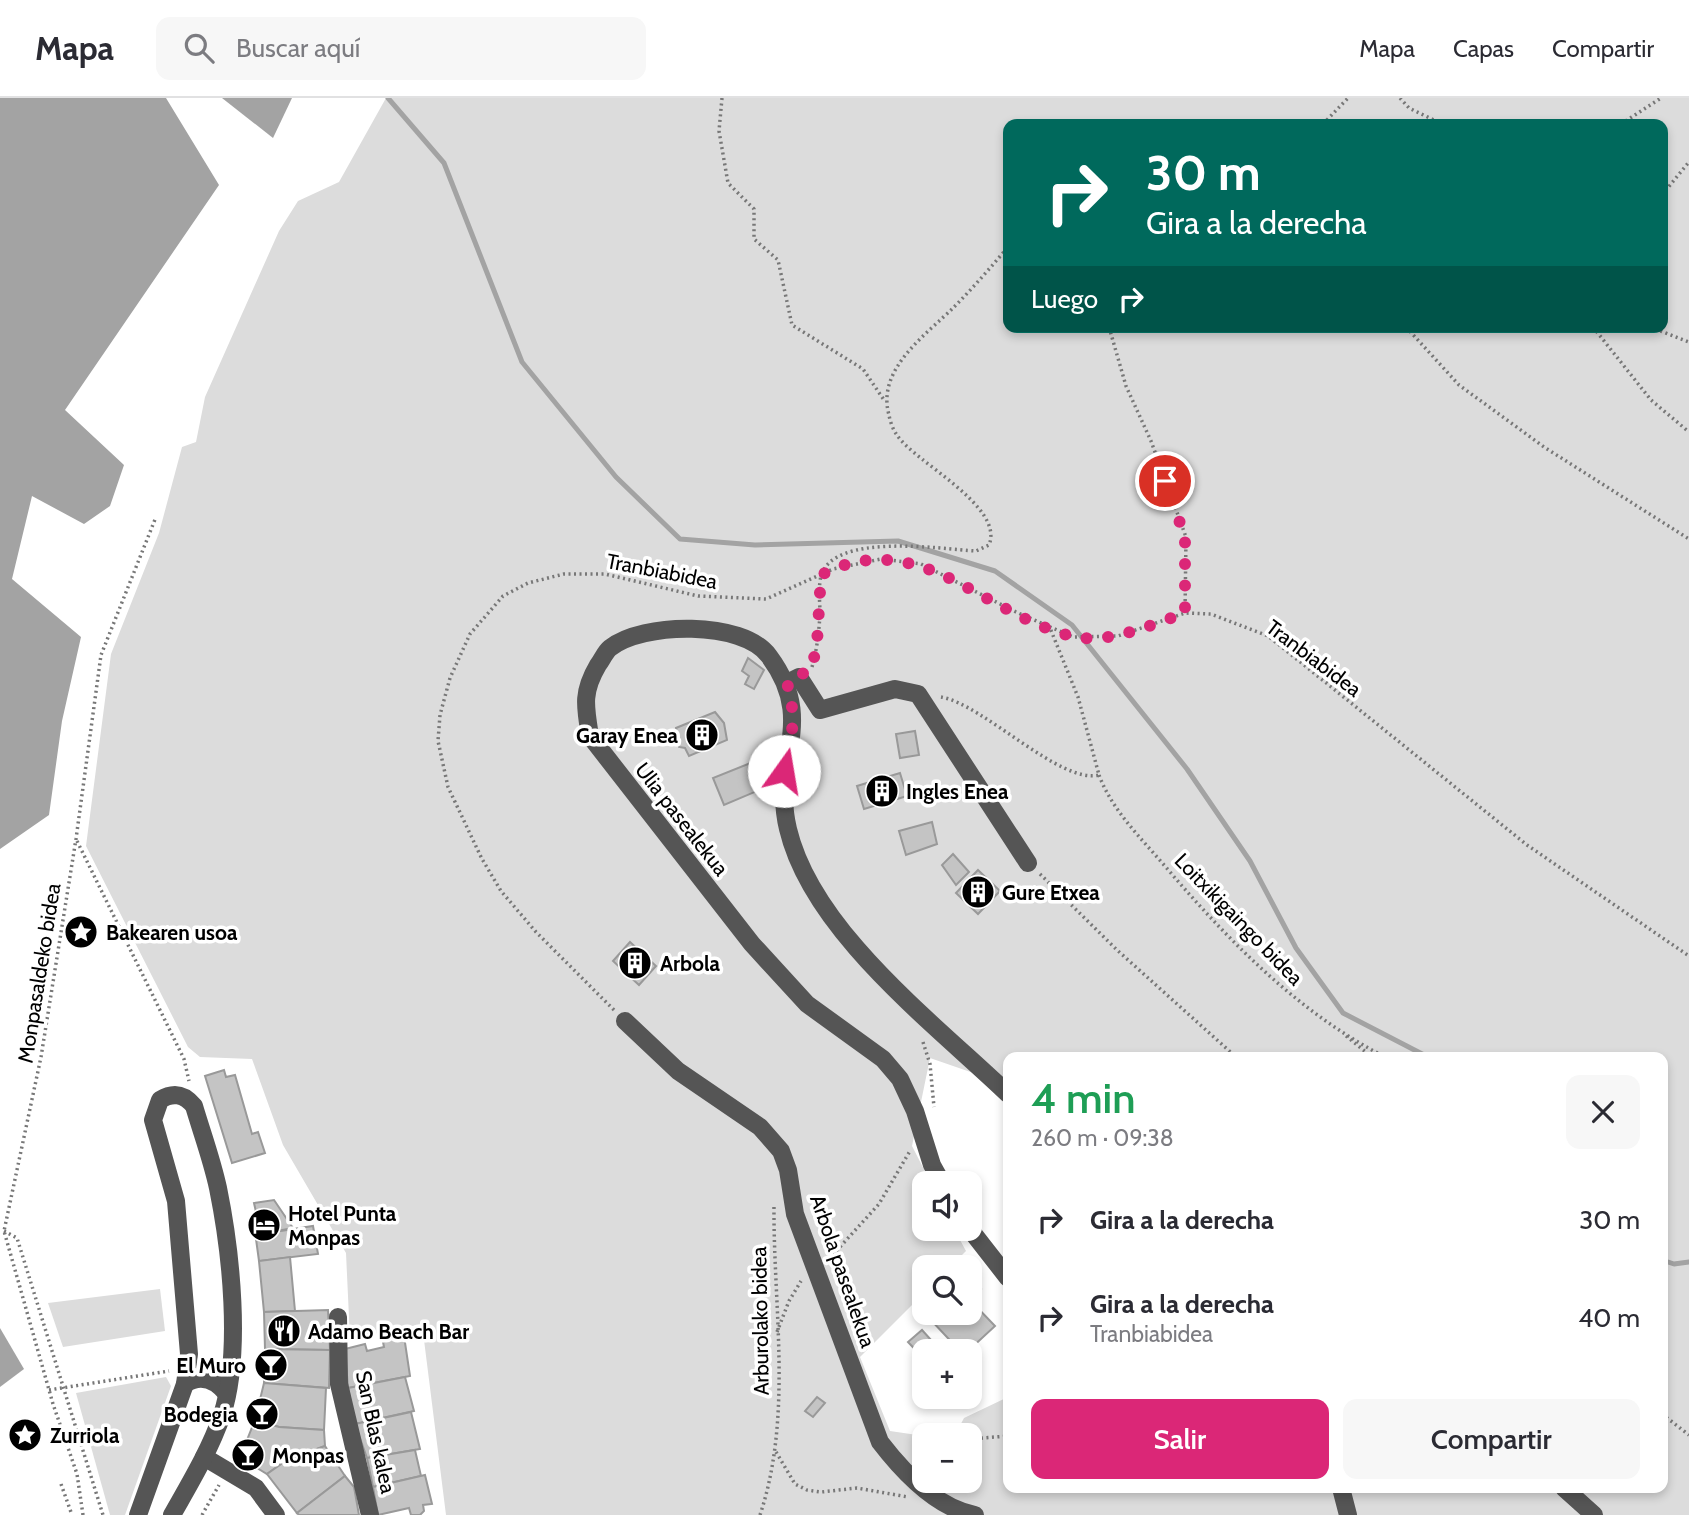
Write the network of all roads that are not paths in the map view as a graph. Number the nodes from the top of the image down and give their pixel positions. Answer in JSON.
{"nodes":[{"id":1,"x":793,"y":680,"type":"junction"},
{"id":2,"x":1028,"y":863,"type":"road end"},
{"id":3,"x":625,"y":1021,"type":"road end"},
{"id":4,"x":1003,"y":1089,"type":"edge"},
{"id":5,"x":936,"y":1171,"type":"edge"},
{"id":6,"x":978,"y":1241,"type":"edge"},
{"id":7,"x":1003,"y":1272,"type":"edge"},
{"id":8,"x":338,"y":1317,"type":"dead end"},
{"id":9,"x":186,"y":1376,"type":"junction"},
{"id":10,"x":227,"y":1394,"type":"junction"},
{"id":11,"x":204,"y":1457,"type":"junction"},
{"id":12,"x":1343,"y":1493,"type":"edge"},
{"id":13,"x":1570,"y":1493,"type":"edge"},
{"id":14,"x":138,"y":1515,"type":"edge"},
{"id":15,"x":172,"y":1515,"type":"edge"},
{"id":16,"x":276,"y":1515,"type":"edge"},
{"id":17,"x":370,"y":1515,"type":"edge"},
{"id":18,"x":975,"y":1515,"type":"edge"},
{"id":19,"x":1348,"y":1515,"type":"edge"},
{"id":20,"x":1594,"y":1515,"type":"edge"}],
"edges":[{"from":1,"to":2,"type":"street"},
{"from":1,"to":4,"type":"street","name":"Ulia pasealekua"},
{"from":1,"to":5,"type":"street","name":"Ulia pasealekua"},
{"from":3,"to":18,"type":"street","name":"Arbola pasealekua"},
{"from":6,"to":7,"type":"street"},
{"from":8,"to":17,"type":"street","name":"San Blas kalea"},
{"from":9,"to":10,"type":"street"},
{"from":9,"to":10,"type":"street"},
{"from":9,"to":14,"type":"street"},
{"from":10,"to":11,"type":"street"},
{"from":11,"to":15,"type":"street"},
{"from":11,"to":16,"type":"street"},
{"from":12,"to":19,"type":"street"},
{"from":13,"to":20,"type":"street"}]}
